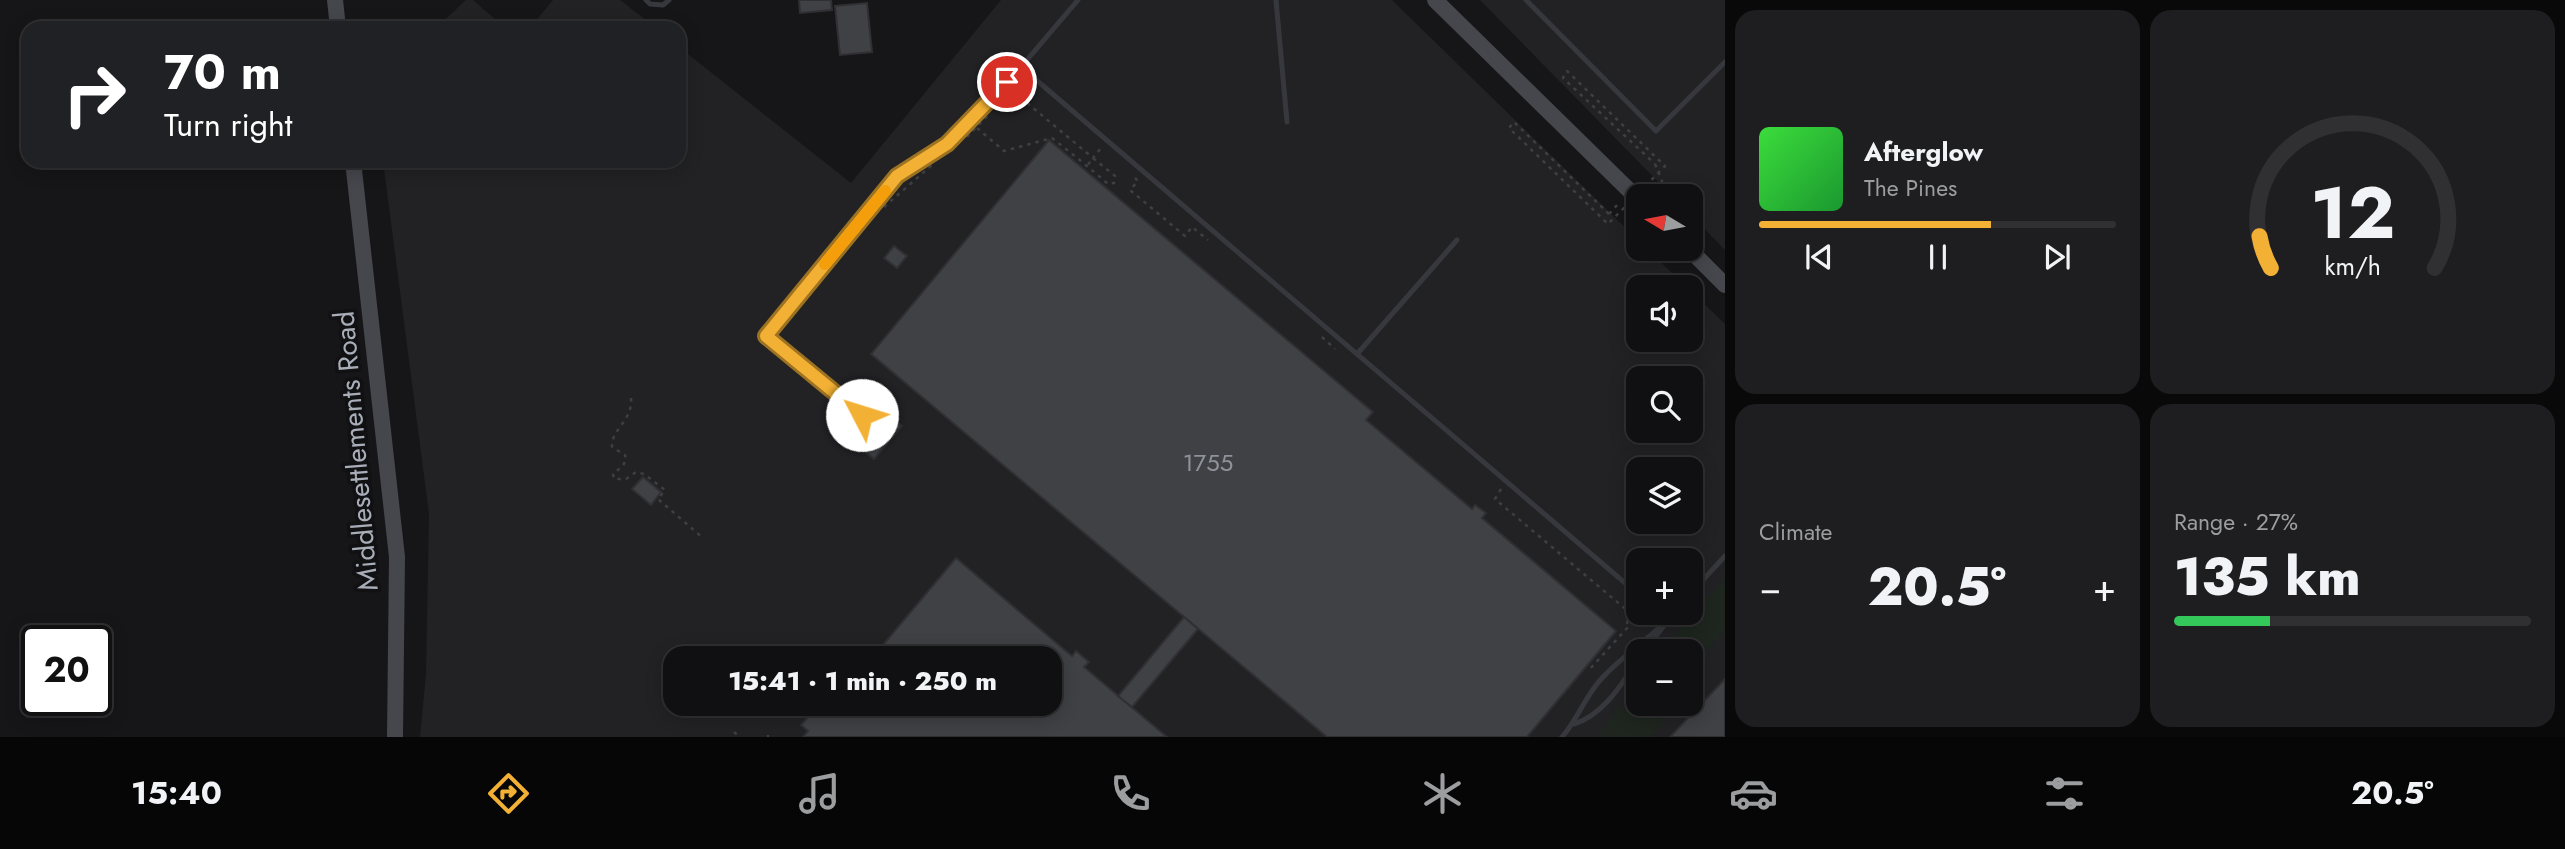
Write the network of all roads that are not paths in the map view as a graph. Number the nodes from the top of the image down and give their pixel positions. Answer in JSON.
{"nodes":[{"id":1,"x":335,"y":0,"type":"edge"},
{"id":2,"x":646,"y":0,"type":"edge"},
{"id":3,"x":669,"y":0,"type":"edge"},
{"id":4,"x":1078,"y":0,"type":"edge"},
{"id":5,"x":1276,"y":0,"type":"edge"},
{"id":6,"x":1435,"y":0,"type":"edge"},
{"id":7,"x":1526,"y":0,"type":"edge"},
{"id":8,"x":337,"y":21,"type":"edge"},
{"id":9,"x":1725,"y":62,"type":"edge"},
{"id":10,"x":1021,"y":67,"type":"junction"},
{"id":11,"x":1287,"y":122,"type":"dead end"},
{"id":12,"x":354,"y":168,"type":"edge"},
{"id":13,"x":1626,"y":187,"type":"edge"},
{"id":14,"x":1457,"y":240,"type":"dead end"},
{"id":15,"x":1701,"y":261,"type":"edge"},
{"id":16,"x":1725,"y":285,"type":"edge"},
{"id":17,"x":1357,"y":354,"type":"junction"},
{"id":18,"x":862,"y":415,"type":"dead end"},
{"id":19,"x":1725,"y":556,"type":"edge"},
{"id":20,"x":1703,"y":580,"type":"edge"},
{"id":21,"x":1626,"y":584,"type":"edge"},
{"id":22,"x":1662,"y":625,"type":"edge"},
{"id":23,"x":1626,"y":677,"type":"edge"},
{"id":24,"x":1573,"y":724,"type":"junction"},
{"id":25,"x":395,"y":737,"type":"edge"},
{"id":26,"x":1562,"y":737,"type":"edge"}],
"edges":[{"from":1,"to":8,"type":"street"},
{"from":2,"to":3,"type":"lane"},
{"from":4,"to":10,"type":"lane"},
{"from":5,"to":11,"type":"lane"},
{"from":6,"to":13,"type":"street"},
{"from":7,"to":9,"type":"lane"},
{"from":10,"to":17,"type":"lane"},
{"from":10,"to":18,"type":"lane"},
{"from":12,"to":25,"type":"street","name":"Middlesettlements Road"},
{"from":14,"to":17,"type":"lane"},
{"from":15,"to":16,"type":"street"},
{"from":17,"to":21,"type":"lane"},
{"from":19,"to":20,"type":"lane"},
{"from":22,"to":24,"type":"lane"},
{"from":23,"to":24,"type":"lane"},
{"from":24,"to":26,"type":"lane"}]}
